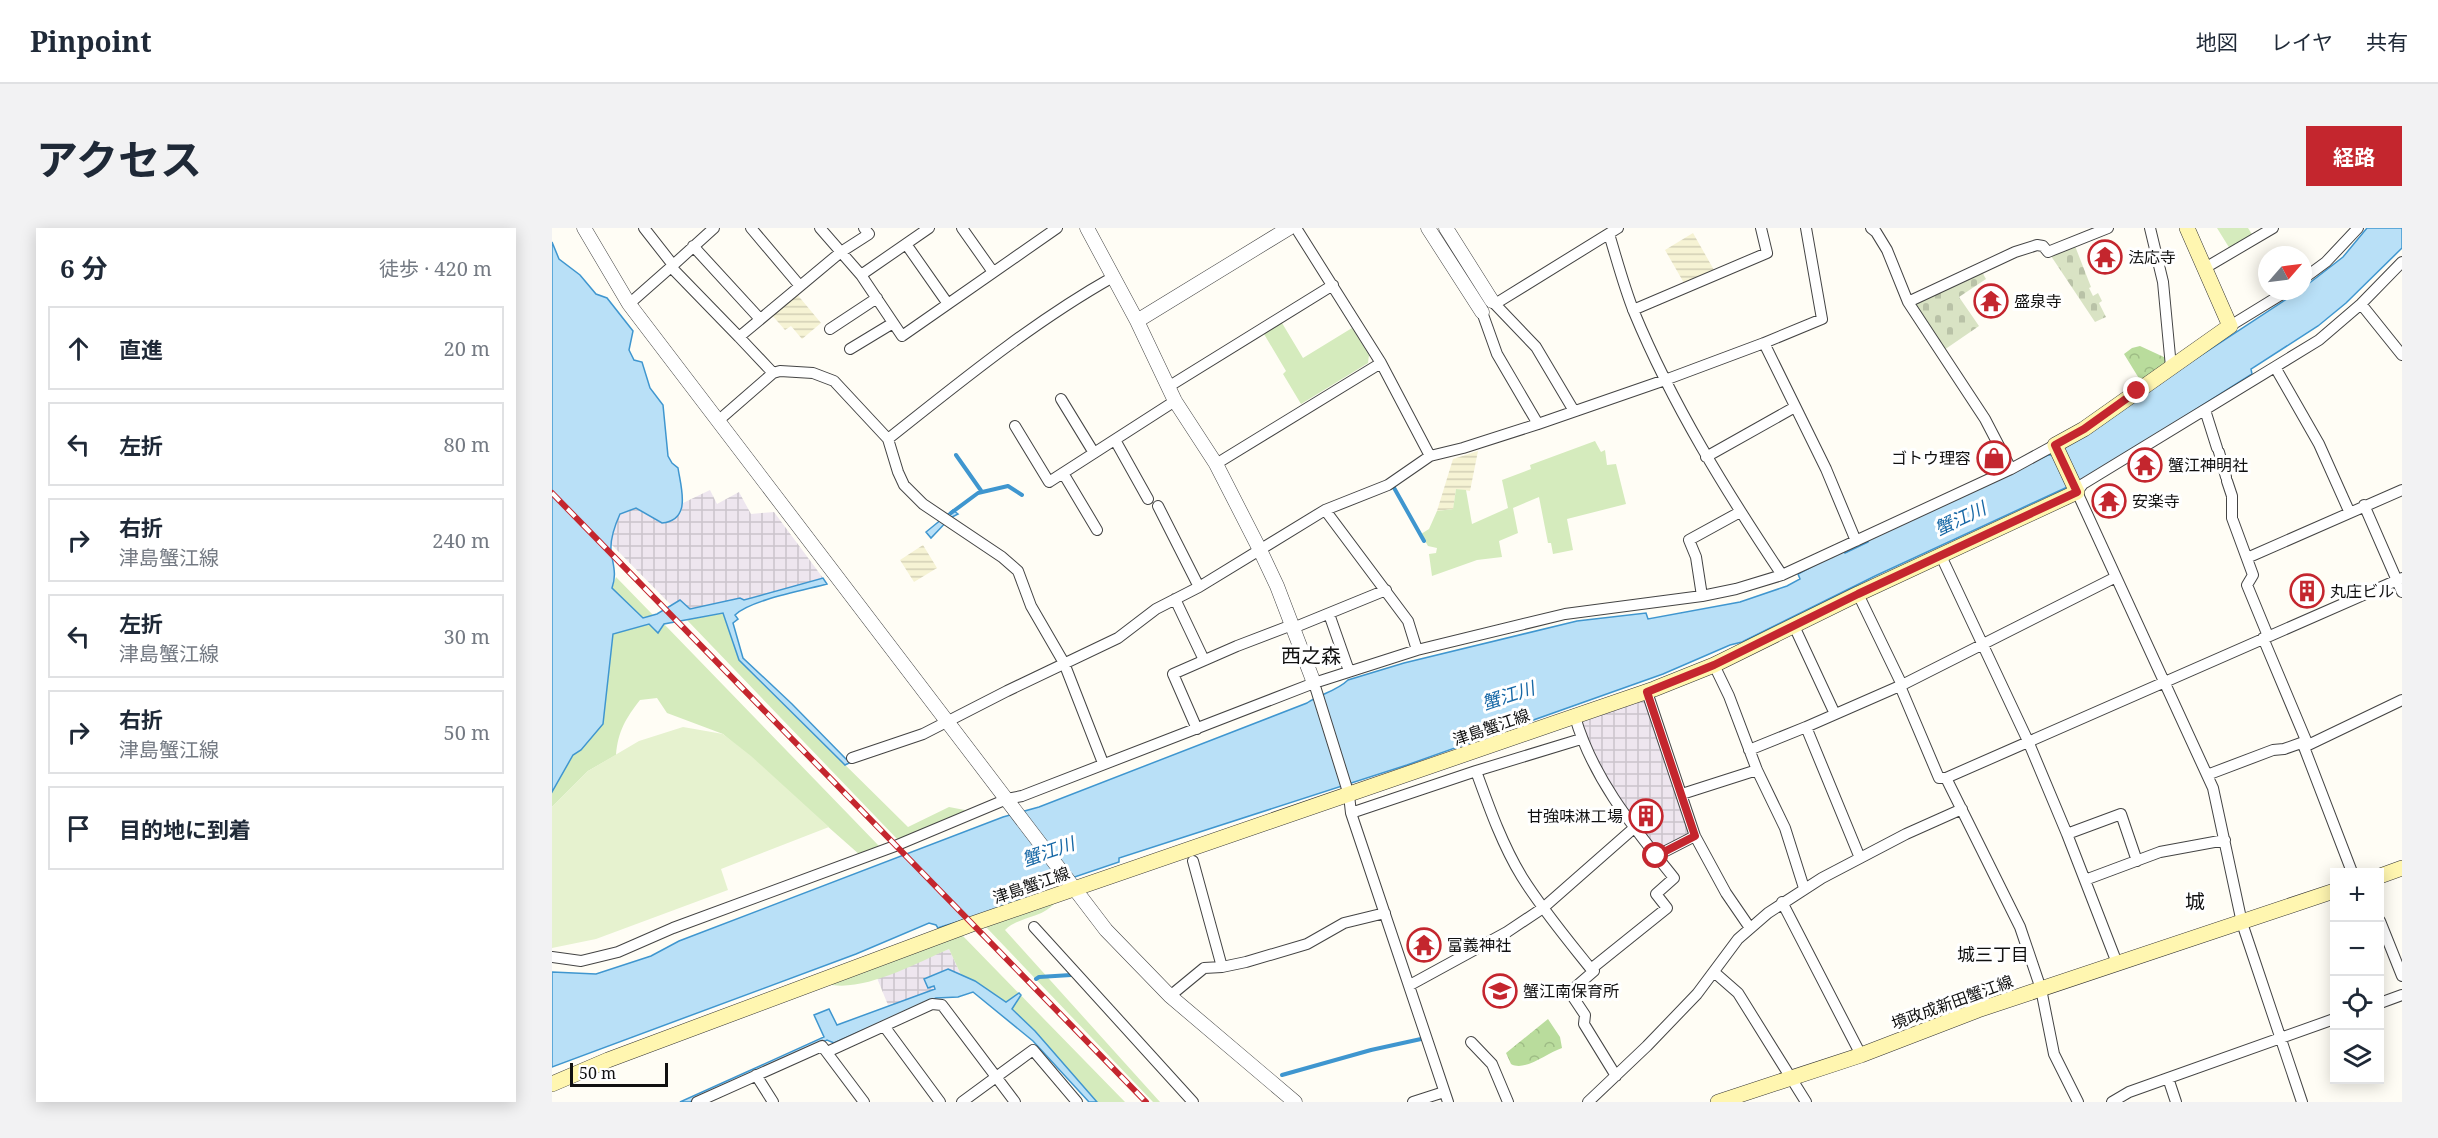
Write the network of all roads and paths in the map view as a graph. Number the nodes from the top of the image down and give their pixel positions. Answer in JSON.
{"nodes":[{"id":1,"x":584,"y":228,"type":"edge"},
{"id":2,"x":644,"y":228,"type":"edge"},
{"id":3,"x":714,"y":228,"type":"edge"},
{"id":4,"x":751,"y":228,"type":"edge"},
{"id":5,"x":820,"y":228,"type":"edge"},
{"id":6,"x":864,"y":228,"type":"edge"},
{"id":7,"x":929,"y":228,"type":"edge"},
{"id":8,"x":962,"y":228,"type":"edge"},
{"id":9,"x":1057,"y":228,"type":"edge"},
{"id":10,"x":1087,"y":228,"type":"edge"},
{"id":11,"x":1289,"y":228,"type":"edge"},
{"id":12,"x":1296,"y":228,"type":"edge"},
{"id":13,"x":1428,"y":228,"type":"edge"},
{"id":14,"x":1446,"y":228,"type":"edge"},
{"id":15,"x":1761,"y":228,"type":"edge"},
{"id":16,"x":1806,"y":228,"type":"edge"},
{"id":17,"x":2108,"y":228,"type":"edge"},
{"id":18,"x":2150,"y":228,"type":"edge"},
{"id":19,"x":2187,"y":228,"type":"edge"},
{"id":20,"x":2273,"y":228,"type":"edge"},
{"id":21,"x":2358,"y":228,"type":"edge"},
{"id":22,"x":1878,"y":229,"type":"edge"},
{"id":23,"x":1613,"y":231,"type":"edge"},
{"id":24,"x":906,"y":244,"type":"junction"},
{"id":25,"x":693,"y":246,"type":"junction"},
{"id":26,"x":841,"y":252,"type":"junction"},
{"id":27,"x":2402,"y":262,"type":"edge"},
{"id":28,"x":672,"y":266,"type":"junction"},
{"id":29,"x":2205,"y":268,"type":"junction"},
{"id":30,"x":993,"y":272,"type":"junction"},
{"id":31,"x":2312,"y":272,"type":"edge"},
{"id":32,"x":861,"y":275,"type":"junction"},
{"id":33,"x":1113,"y":277,"type":"junction"},
{"id":34,"x":1332,"y":285,"type":"junction"},
{"id":35,"x":800,"y":286,"type":"junction"},
{"id":36,"x":877,"y":298,"type":"junction"},
{"id":37,"x":2272,"y":300,"type":"edge"},
{"id":38,"x":1494,"y":302,"type":"junction"},
{"id":39,"x":1908,"y":302,"type":"junction"},
{"id":40,"x":629,"y":304,"type":"junction"},
{"id":41,"x":948,"y":304,"type":"junction"},
{"id":42,"x":2361,"y":304,"type":"junction"},
{"id":43,"x":1633,"y":310,"type":"junction"},
{"id":44,"x":1482,"y":312,"type":"joint"},
{"id":45,"x":760,"y":319,"type":"junction"},
{"id":46,"x":1137,"y":321,"type":"junction"},
{"id":47,"x":893,"y":323,"type":"junction"},
{"id":48,"x":2230,"y":326,"type":"junction"},
{"id":49,"x":830,"y":329,"type":"dead end"},
{"id":50,"x":739,"y":337,"type":"junction"},
{"id":51,"x":1764,"y":344,"type":"junction"},
{"id":52,"x":850,"y":349,"type":"dead end"},
{"id":53,"x":2402,"y":355,"type":"edge"},
{"id":54,"x":1381,"y":363,"type":"junction"},
{"id":55,"x":2171,"y":367,"type":"junction"},
{"id":56,"x":2275,"y":367,"type":"junction"},
{"id":57,"x":772,"y":373,"type":"junction"},
{"id":58,"x":1665,"y":380,"type":"junction"},
{"id":59,"x":1168,"y":387,"type":"junction"},
{"id":60,"x":1060,"y":399,"type":"dead end"},
{"id":61,"x":1175,"y":401,"type":"junction"},
{"id":62,"x":1795,"y":407,"type":"junction"},
{"id":63,"x":2205,"y":410,"type":"junction"},
{"id":64,"x":1574,"y":411,"type":"junction"},
{"id":65,"x":719,"y":420,"type":"junction"},
{"id":66,"x":1538,"y":424,"type":"junction"},
{"id":67,"x":1015,"y":426,"type":"dead end"},
{"id":68,"x":888,"y":439,"type":"junction"},
{"id":69,"x":1114,"y":440,"type":"junction"},
{"id":70,"x":2056,"y":447,"type":"junction"},
{"id":71,"x":1094,"y":453,"type":"junction"},
{"id":72,"x":1430,"y":456,"type":"junction"},
{"id":73,"x":1706,"y":457,"type":"junction"},
{"id":74,"x":1216,"y":464,"type":"junction"},
{"id":75,"x":2011,"y":469,"type":"junction"},
{"id":76,"x":1063,"y":473,"type":"junction"},
{"id":77,"x":2402,"y":490,"type":"edge"},
{"id":78,"x":2077,"y":492,"type":"junction"},
{"id":79,"x":2364,"y":505,"type":"junction"},
{"id":80,"x":1325,"y":510,"type":"junction"},
{"id":81,"x":1740,"y":512,"type":"junction"},
{"id":82,"x":2349,"y":512,"type":"junction"},
{"id":83,"x":1097,"y":530,"type":"dead end"},
{"id":84,"x":1856,"y":541,"type":"junction"},
{"id":85,"x":1260,"y":550,"type":"junction"},
{"id":86,"x":1941,"y":556,"type":"junction"},
{"id":87,"x":2247,"y":558,"type":"junction"},
{"id":88,"x":1782,"y":575,"type":"junction"},
{"id":89,"x":2116,"y":577,"type":"junction"},
{"id":90,"x":2399,"y":580,"type":"edge"},
{"id":91,"x":1199,"y":586,"type":"junction"},
{"id":92,"x":1386,"y":590,"type":"junction"},
{"id":93,"x":2402,"y":592,"type":"edge"},
{"id":94,"x":1858,"y":594,"type":"junction"},
{"id":95,"x":1702,"y":596,"type":"junction"},
{"id":96,"x":1175,"y":599,"type":"junction"},
{"id":97,"x":1329,"y":614,"type":"junction"},
{"id":98,"x":1794,"y":626,"type":"junction"},
{"id":99,"x":1292,"y":627,"type":"junction"},
{"id":100,"x":2265,"y":637,"type":"junction"},
{"id":101,"x":1982,"y":645,"type":"junction"},
{"id":102,"x":1417,"y":650,"type":"junction"},
{"id":103,"x":1204,"y":660,"type":"junction"},
{"id":104,"x":1064,"y":663,"type":"junction"},
{"id":105,"x":1714,"y":665,"type":"junction"},
{"id":106,"x":1349,"y":671,"type":"junction"},
{"id":107,"x":2164,"y":681,"type":"junction"},
{"id":108,"x":1901,"y":686,"type":"junction"},
{"id":109,"x":1316,"y":688,"type":"junction"},
{"id":110,"x":1647,"y":692,"type":"junction"},
{"id":111,"x":2402,"y":700,"type":"edge"},
{"id":112,"x":1835,"y":714,"type":"junction"},
{"id":113,"x":1575,"y":717,"type":"junction"},
{"id":114,"x":949,"y":721,"type":"junction"},
{"id":115,"x":1806,"y":727,"type":"junction"},
{"id":116,"x":1197,"y":729,"type":"junction"},
{"id":117,"x":1581,"y":739,"type":"junction"},
{"id":118,"x":2028,"y":741,"type":"junction"},
{"id":119,"x":2306,"y":746,"type":"junction"},
{"id":120,"x":1749,"y":750,"type":"junction"},
{"id":121,"x":852,"y":758,"type":"dead end"},
{"id":122,"x":1103,"y":763,"type":"junction"},
{"id":123,"x":1757,"y":770,"type":"junction"},
{"id":124,"x":1476,"y":771,"type":"junction"},
{"id":125,"x":2207,"y":775,"type":"junction"},
{"id":126,"x":1946,"y":778,"type":"junction"},
{"id":127,"x":1348,"y":793,"type":"junction"},
{"id":128,"x":1682,"y":794,"type":"junction"},
{"id":129,"x":1010,"y":803,"type":"junction"},
{"id":130,"x":1962,"y":809,"type":"junction"},
{"id":131,"x":1351,"y":813,"type":"junction"},
{"id":132,"x":1634,"y":828,"type":"junction"},
{"id":133,"x":2067,"y":834,"type":"junction"},
{"id":134,"x":1695,"y":836,"type":"junction"},
{"id":135,"x":2225,"y":840,"type":"junction"},
{"id":136,"x":1656,"y":856,"type":"junction"},
{"id":137,"x":1860,"y":858,"type":"junction"},
{"id":138,"x":1193,"y":861,"type":"dead end"},
{"id":139,"x":2137,"y":861,"type":"junction"},
{"id":140,"x":2350,"y":868,"type":"edge"},
{"id":141,"x":2402,"y":868,"type":"edge"},
{"id":142,"x":2384,"y":874,"type":"edge"},
{"id":143,"x":2085,"y":880,"type":"junction"},
{"id":144,"x":1071,"y":886,"type":"junction"},
{"id":145,"x":1804,"y":888,"type":"junction"},
{"id":146,"x":2330,"y":892,"type":"edge"},
{"id":147,"x":1782,"y":902,"type":"junction"},
{"id":148,"x":1543,"y":908,"type":"junction"},
{"id":149,"x":1385,"y":913,"type":"junction"},
{"id":150,"x":2242,"y":922,"type":"junction"},
{"id":151,"x":2379,"y":922,"type":"edge"},
{"id":152,"x":1034,"y":927,"type":"dead end"},
{"id":153,"x":1750,"y":928,"type":"junction"},
{"id":154,"x":552,"y":957,"type":"edge"},
{"id":155,"x":2117,"y":963,"type":"junction"},
{"id":156,"x":1222,"y":967,"type":"junction"},
{"id":157,"x":1591,"y":969,"type":"junction"},
{"id":158,"x":1714,"y":972,"type":"junction"},
{"id":159,"x":2402,"y":976,"type":"edge"},
{"id":160,"x":1410,"y":985,"type":"junction"},
{"id":161,"x":2041,"y":989,"type":"junction"},
{"id":162,"x":2402,"y":995,"type":"edge"},
{"id":163,"x":1170,"y":996,"type":"junction"},
{"id":164,"x":2384,"y":1001,"type":"edge"},
{"id":165,"x":2330,"y":1020,"type":"edge"},
{"id":166,"x":884,"y":1026,"type":"junction"},
{"id":167,"x":2280,"y":1038,"type":"junction"},
{"id":168,"x":1472,"y":1042,"type":"dead end"},
{"id":169,"x":827,"y":1052,"type":"junction"},
{"id":170,"x":1861,"y":1055,"type":"junction"},
{"id":171,"x":756,"y":1076,"type":"junction"},
{"id":172,"x":1616,"y":1076,"type":"junction"},
{"id":173,"x":996,"y":1077,"type":"junction"},
{"id":174,"x":1792,"y":1077,"type":"junction"},
{"id":175,"x":2168,"y":1078,"type":"junction"},
{"id":176,"x":552,"y":1084,"type":"edge"},
{"id":177,"x":1446,"y":1097,"type":"edge"},
{"id":178,"x":697,"y":1102,"type":"edge"},
{"id":179,"x":773,"y":1102,"type":"edge"},
{"id":180,"x":864,"y":1102,"type":"edge"},
{"id":181,"x":940,"y":1102,"type":"edge"},
{"id":182,"x":962,"y":1102,"type":"edge"},
{"id":183,"x":1015,"y":1102,"type":"edge"},
{"id":184,"x":1077,"y":1102,"type":"edge"},
{"id":185,"x":1193,"y":1102,"type":"edge"},
{"id":186,"x":1295,"y":1102,"type":"edge"},
{"id":187,"x":1413,"y":1102,"type":"edge"},
{"id":188,"x":1508,"y":1102,"type":"edge"},
{"id":189,"x":1588,"y":1102,"type":"edge"},
{"id":190,"x":1718,"y":1102,"type":"edge"},
{"id":191,"x":1806,"y":1102,"type":"edge"},
{"id":192,"x":2078,"y":1102,"type":"edge"},
{"id":193,"x":2112,"y":1102,"type":"edge"},
{"id":194,"x":2176,"y":1102,"type":"edge"},
{"id":195,"x":2302,"y":1102,"type":"edge"}],
"edges":[{"from":1,"to":40,"type":"street"},
{"from":2,"to":28,"type":"street"},
{"from":3,"to":25,"type":"street"},
{"from":4,"to":35,"type":"street"},
{"from":5,"to":26,"type":"street"},
{"from":6,"to":26,"type":"street"},
{"from":7,"to":24,"type":"street"},
{"from":8,"to":30,"type":"street"},
{"from":9,"to":30,"type":"street"},
{"from":10,"to":33,"type":"street"},
{"from":11,"to":46,"type":"street"},
{"from":12,"to":34,"type":"street"},
{"from":13,"to":44,"type":"street"},
{"from":14,"to":38,"type":"street"},
{"from":15,"to":43,"type":"street"},
{"from":16,"to":51,"type":"street"},
{"from":17,"to":39,"type":"street"},
{"from":18,"to":55,"type":"street"},
{"from":19,"to":29,"type":"main road"},
{"from":20,"to":29,"type":"street"},
{"from":21,"to":31,"type":"street"},
{"from":22,"to":39,"type":"street"},
{"from":23,"to":38,"type":"street"},
{"from":23,"to":43,"type":"street"},
{"from":24,"to":32,"type":"street"},
{"from":24,"to":41,"type":"street"},
{"from":25,"to":28,"type":"street"},
{"from":25,"to":45,"type":"street"},
{"from":26,"to":32,"type":"street"},
{"from":26,"to":35,"type":"street"},
{"from":27,"to":42,"type":"street"},
{"from":28,"to":40,"type":"street"},
{"from":28,"to":50,"type":"street"},
{"from":29,"to":48,"type":"main road"},
{"from":30,"to":41,"type":"street"},
{"from":32,"to":36,"type":"street"},
{"from":33,"to":46,"type":"street"},
{"from":33,"to":68,"type":"street"},
{"from":34,"to":54,"type":"street"},
{"from":34,"to":59,"type":"street"},
{"from":35,"to":45,"type":"street"},
{"from":36,"to":47,"type":"street"},
{"from":36,"to":49,"type":"street"},
{"from":37,"to":48,"type":"street"},
{"from":38,"to":64,"type":"street"},
{"from":39,"to":75,"type":"street"},
{"from":40,"to":65,"type":"street"},
{"from":41,"to":47,"type":"street"},
{"from":42,"to":53,"type":"street"},
{"from":42,"to":56,"type":"street"},
{"from":43,"to":58,"type":"street"},
{"from":44,"to":66,"type":"street"},
{"from":45,"to":50,"type":"street"},
{"from":46,"to":59,"type":"street"},
{"from":47,"to":52,"type":"street"},
{"from":48,"to":55,"type":"main road"},
{"from":50,"to":57,"type":"street"},
{"from":51,"to":58,"type":"street"},
{"from":51,"to":62,"type":"street"},
{"from":54,"to":72,"type":"street"},
{"from":54,"to":74,"type":"street"},
{"from":55,"to":70,"type":"main road"},
{"from":56,"to":63,"type":"street"},
{"from":56,"to":82,"type":"street"},
{"from":57,"to":65,"type":"street"},
{"from":57,"to":68,"type":"street"},
{"from":58,"to":64,"type":"street"},
{"from":58,"to":73,"type":"street"},
{"from":59,"to":61,"type":"street"},
{"from":60,"to":71,"type":"street"},
{"from":61,"to":69,"type":"street"},
{"from":61,"to":74,"type":"street"},
{"from":62,"to":73,"type":"street"},
{"from":62,"to":84,"type":"street"},
{"from":63,"to":78,"type":"street"},
{"from":63,"to":87,"type":"street"},
{"from":64,"to":66,"type":"street"},
{"from":65,"to":114,"type":"street"},
{"from":66,"to":72,"type":"street"},
{"from":67,"to":76,"type":"street"},
{"from":68,"to":104,"type":"street"},
{"from":69,"to":71,"type":"street"},
{"from":69,"to":91,"type":"street"},
{"from":70,"to":75,"type":"street"},
{"from":70,"to":78,"type":"main road"},
{"from":71,"to":76,"type":"street"},
{"from":72,"to":80,"type":"street"},
{"from":73,"to":81,"type":"street"},
{"from":74,"to":85,"type":"street"},
{"from":75,"to":84,"type":"street"},
{"from":76,"to":83,"type":"street"},
{"from":77,"to":79,"type":"street"},
{"from":78,"to":86,"type":"main road","name":"津島蟹江線"},
{"from":78,"to":89,"type":"street"},
{"from":79,"to":82,"type":"street"},
{"from":79,"to":90,"type":"street"},
{"from":80,"to":85,"type":"street"},
{"from":80,"to":92,"type":"street"},
{"from":81,"to":88,"type":"street"},
{"from":81,"to":95,"type":"street"},
{"from":82,"to":87,"type":"street"},
{"from":84,"to":88,"type":"street"},
{"from":85,"to":91,"type":"street"},
{"from":85,"to":99,"type":"street"},
{"from":86,"to":94,"type":"main road","name":"津島蟹江線"},
{"from":86,"to":101,"type":"street"},
{"from":87,"to":100,"type":"street"},
{"from":88,"to":95,"type":"street"},
{"from":89,"to":101,"type":"street"},
{"from":89,"to":107,"type":"street"},
{"from":90,"to":93,"type":"street"},
{"from":90,"to":100,"type":"street"},
{"from":91,"to":96,"type":"street"},
{"from":92,"to":97,"type":"street"},
{"from":92,"to":102,"type":"street"},
{"from":94,"to":98,"type":"main road","name":"津島蟹江線"},
{"from":94,"to":108,"type":"street"},
{"from":95,"to":102,"type":"street"},
{"from":96,"to":103,"type":"street"},
{"from":96,"to":104,"type":"street"},
{"from":97,"to":99,"type":"street"},
{"from":97,"to":106,"type":"street"},
{"from":98,"to":105,"type":"main road","name":"津島蟹江線"},
{"from":98,"to":112,"type":"street"},
{"from":99,"to":103,"type":"street"},
{"from":99,"to":109,"type":"street"},
{"from":100,"to":107,"type":"street"},
{"from":100,"to":119,"type":"street"},
{"from":101,"to":108,"type":"street"},
{"from":101,"to":118,"type":"street"},
{"from":102,"to":106,"type":"street"},
{"from":103,"to":116,"type":"street"},
{"from":104,"to":114,"type":"street"},
{"from":104,"to":122,"type":"street"},
{"from":105,"to":110,"type":"main road","name":"津島蟹江線"},
{"from":105,"to":120,"type":"street"},
{"from":106,"to":109,"type":"street"},
{"from":107,"to":118,"type":"street"},
{"from":107,"to":125,"type":"street"},
{"from":108,"to":112,"type":"street"},
{"from":108,"to":126,"type":"street"},
{"from":109,"to":116,"type":"street"},
{"from":109,"to":127,"type":"street"},
{"from":110,"to":113,"type":"main road","name":"津島蟹江線"},
{"from":110,"to":128,"type":"street"},
{"from":111,"to":119,"type":"street"},
{"from":112,"to":115,"type":"street"},
{"from":113,"to":117,"type":"street"},
{"from":113,"to":127,"type":"main road","name":"津島蟹江線"},
{"from":114,"to":121,"type":"street"},
{"from":114,"to":129,"type":"street"},
{"from":115,"to":120,"type":"street"},
{"from":115,"to":137,"type":"street"},
{"from":116,"to":122,"type":"street"},
{"from":117,"to":124,"type":"street"},
{"from":117,"to":132,"type":"street"},
{"from":118,"to":126,"type":"street"},
{"from":118,"to":133,"type":"street"},
{"from":119,"to":125,"type":"street"},
{"from":119,"to":140,"type":"street"},
{"from":120,"to":123,"type":"street"},
{"from":122,"to":129,"type":"street"},
{"from":123,"to":128,"type":"street"},
{"from":123,"to":145,"type":"street"},
{"from":124,"to":131,"type":"street"},
{"from":124,"to":148,"type":"street"},
{"from":125,"to":135,"type":"street"},
{"from":126,"to":130,"type":"street"},
{"from":127,"to":131,"type":"street"},
{"from":127,"to":144,"type":"main road","name":"津島蟹江線"},
{"from":128,"to":134,"type":"street"},
{"from":129,"to":144,"type":"street"},
{"from":129,"to":154,"type":"street"},
{"from":130,"to":137,"type":"street"},
{"from":130,"to":161,"type":"street"},
{"from":131,"to":149,"type":"street"},
{"from":132,"to":136,"type":"street"},
{"from":132,"to":148,"type":"street"},
{"from":133,"to":139,"type":"street"},
{"from":133,"to":143,"type":"street"},
{"from":134,"to":136,"type":"street"},
{"from":134,"to":153,"type":"street"},
{"from":135,"to":139,"type":"street"},
{"from":135,"to":150,"type":"street"},
{"from":136,"to":157,"type":"street"},
{"from":137,"to":145,"type":"street"},
{"from":138,"to":156,"type":"street"},
{"from":139,"to":143,"type":"street"},
{"from":141,"to":142,"type":"main road"},
{"from":143,"to":155,"type":"street"},
{"from":144,"to":163,"type":"street"},
{"from":144,"to":176,"type":"main road","name":"津島蟹江線"},
{"from":145,"to":147,"type":"street"},
{"from":146,"to":150,"type":"main road","name":"境政成新田蟹江線"},
{"from":147,"to":153,"type":"street"},
{"from":147,"to":170,"type":"street"},
{"from":148,"to":157,"type":"street"},
{"from":148,"to":160,"type":"street"},
{"from":149,"to":156,"type":"street"},
{"from":149,"to":160,"type":"street"},
{"from":150,"to":155,"type":"main road","name":"境政成新田蟹江線"},
{"from":150,"to":167,"type":"street"},
{"from":151,"to":159,"type":"street"},
{"from":152,"to":185,"type":"street"},
{"from":153,"to":158,"type":"street"},
{"from":155,"to":161,"type":"main road","name":"境政成新田蟹江線"},
{"from":156,"to":163,"type":"street"},
{"from":157,"to":172,"type":"street"},
{"from":158,"to":172,"type":"street"},
{"from":158,"to":174,"type":"street"},
{"from":160,"to":177,"type":"street"},
{"from":161,"to":170,"type":"main road","name":"境政成新田蟹江線"},
{"from":161,"to":192,"type":"street"},
{"from":162,"to":164,"type":"street"},
{"from":163,"to":186,"type":"street"},
{"from":165,"to":167,"type":"street"},
{"from":166,"to":169,"type":"street"},
{"from":166,"to":173,"type":"street"},
{"from":166,"to":181,"type":"street"},
{"from":167,"to":175,"type":"street"},
{"from":167,"to":195,"type":"street"},
{"from":168,"to":188,"type":"street"},
{"from":169,"to":171,"type":"street"},
{"from":169,"to":180,"type":"street"},
{"from":170,"to":174,"type":"main road","name":"境政成新田蟹江線"},
{"from":171,"to":178,"type":"street"},
{"from":171,"to":179,"type":"street"},
{"from":172,"to":189,"type":"street"},
{"from":173,"to":182,"type":"street"},
{"from":173,"to":183,"type":"street"},
{"from":173,"to":184,"type":"street"},
{"from":174,"to":190,"type":"main road","name":"境政成新田蟹江線"},
{"from":174,"to":191,"type":"street"},
{"from":175,"to":193,"type":"street"},
{"from":175,"to":194,"type":"street"},
{"from":177,"to":187,"type":"street"}]}
